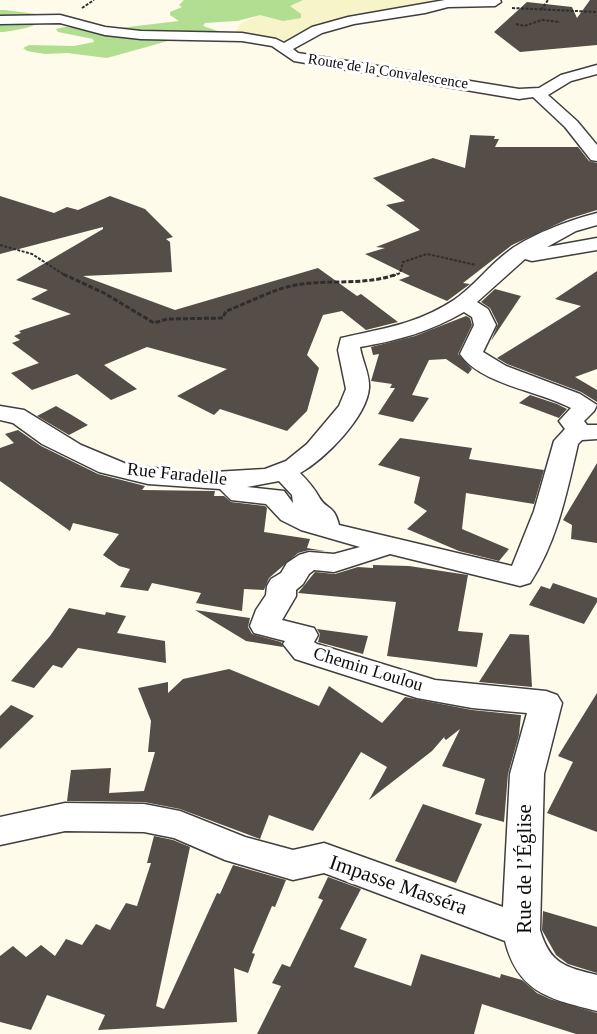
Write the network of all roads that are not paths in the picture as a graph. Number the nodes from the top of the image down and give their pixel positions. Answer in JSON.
{"nodes":[{"id":1,"x":501,"y":4,"type":"road end"},
{"id":2,"x":0,"y":20,"type":"edge"},
{"id":3,"x":283,"y":49,"type":"junction"},
{"id":4,"x":597,"y":69,"type":"edge"},
{"id":5,"x":537,"y":93,"type":"junction"},
{"id":6,"x":597,"y":156,"type":"edge"},
{"id":7,"x":597,"y":219,"type":"edge"},
{"id":8,"x":597,"y":244,"type":"edge"},
{"id":9,"x":505,"y":264,"type":"junction"},
{"id":10,"x":462,"y":304,"type":"junction"},
{"id":11,"x":0,"y":413,"type":"edge"},
{"id":12,"x":589,"y":432,"type":"edge"},
{"id":13,"x":284,"y":471,"type":"junction"},
{"id":14,"x":234,"y":481,"type":"junction"},
{"id":15,"x":326,"y":530,"type":"junction"},
{"id":16,"x":387,"y":545,"type":"junction"},
{"id":17,"x":546,"y":703,"type":"joint"},
{"id":18,"x":0,"y":831,"type":"edge"},
{"id":19,"x":521,"y":930,"type":"junction"},
{"id":20,"x":597,"y":993,"type":"edge"}],
"edges":[{"from":1,"to":3,"type":"street"},
{"from":2,"to":3,"type":"street","name":"Route de la Convalescence"},
{"from":3,"to":5,"type":"street","name":"Route de la Convalescence"},
{"from":4,"to":5,"type":"street","name":"Route de la Convalescence"},
{"from":5,"to":6,"type":"street"},
{"from":7,"to":9,"type":"street","name":"Rue Faradelle"},
{"from":8,"to":9,"type":"street"},
{"from":9,"to":10,"type":"street","name":"Rue Faradelle"},
{"from":10,"to":12,"type":"street"},
{"from":10,"to":13,"type":"street","name":"Rue Faradelle"},
{"from":11,"to":14,"type":"street","name":"Rue Faradelle"},
{"from":12,"to":16,"type":"street"},
{"from":13,"to":14,"type":"street","name":"Rue Faradelle"},
{"from":13,"to":15,"type":"street"},
{"from":14,"to":15,"type":"street"},
{"from":15,"to":16,"type":"street"},
{"from":16,"to":17,"type":"street","name":"Chemin Loulou"},
{"from":17,"to":19,"type":"street","name":"Rue de l’Église"},
{"from":18,"to":19,"type":"street","name":"Impasse Masséra"},
{"from":19,"to":20,"type":"street","name":"Rue de l’Église"}]}
